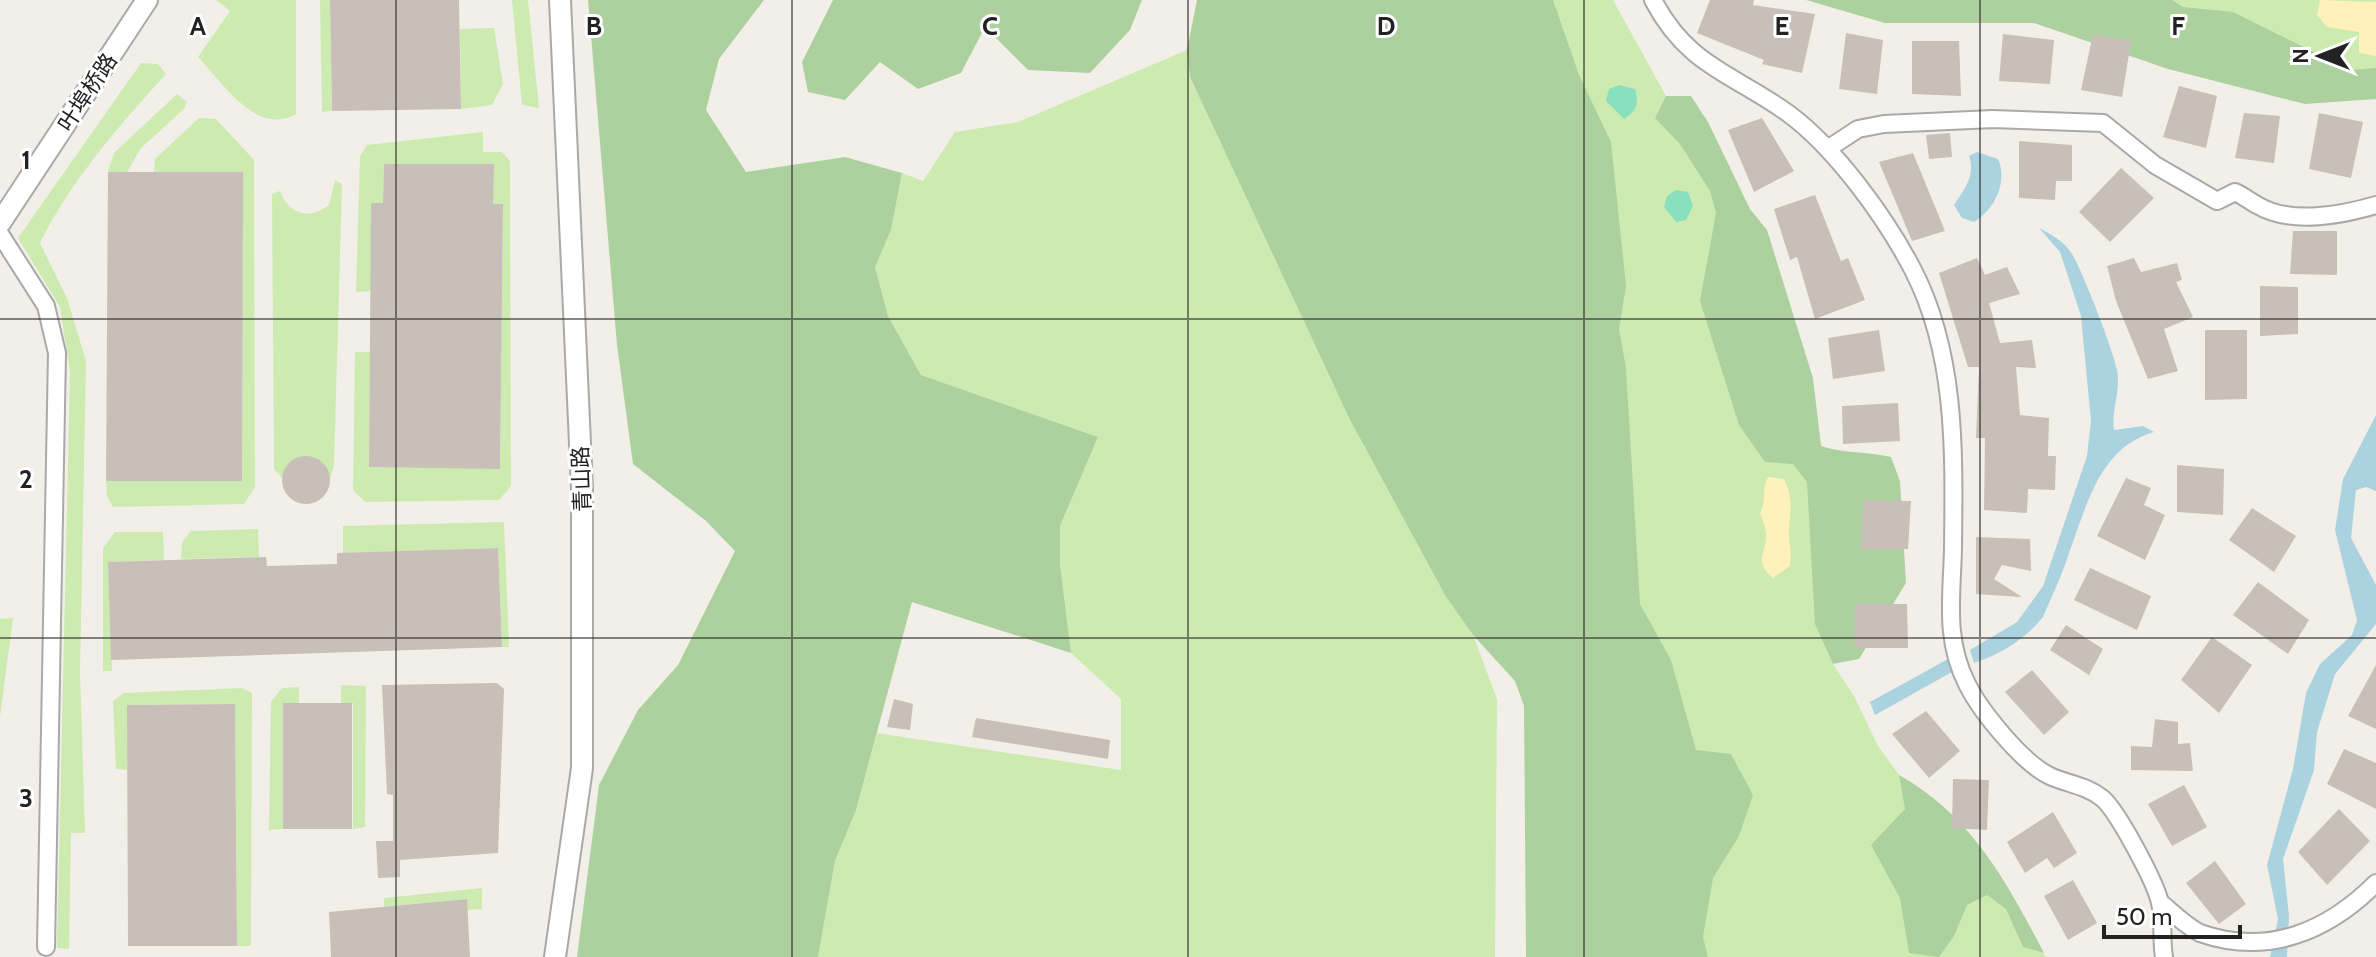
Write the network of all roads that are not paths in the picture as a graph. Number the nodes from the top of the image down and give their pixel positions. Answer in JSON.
{"nodes":[{"id":1,"x":147,"y":0,"type":"edge"},
{"id":2,"x":560,"y":0,"type":"edge"},
{"id":3,"x":1653,"y":0,"type":"edge"},
{"id":4,"x":1829,"y":148,"type":"junction"},
{"id":5,"x":2376,"y":205,"type":"edge"},
{"id":6,"x":0,"y":223,"type":"edge"},
{"id":7,"x":0,"y":234,"type":"edge"},
{"id":8,"x":2376,"y":883,"type":"edge"},
{"id":9,"x":2161,"y":903,"type":"junction"},
{"id":10,"x":46,"y":947,"type":"dead end"},
{"id":11,"x":555,"y":957,"type":"edge"},
{"id":12,"x":2164,"y":957,"type":"edge"}],
"edges":[{"from":1,"to":6,"type":"street","name":"叶埠桥路"},
{"from":2,"to":11,"type":"street","name":"青山路"},
{"from":3,"to":4,"type":"street"},
{"from":4,"to":5,"type":"street"},
{"from":4,"to":9,"type":"street"},
{"from":7,"to":10,"type":"street"},
{"from":8,"to":9,"type":"street"},
{"from":9,"to":12,"type":"street"}]}
